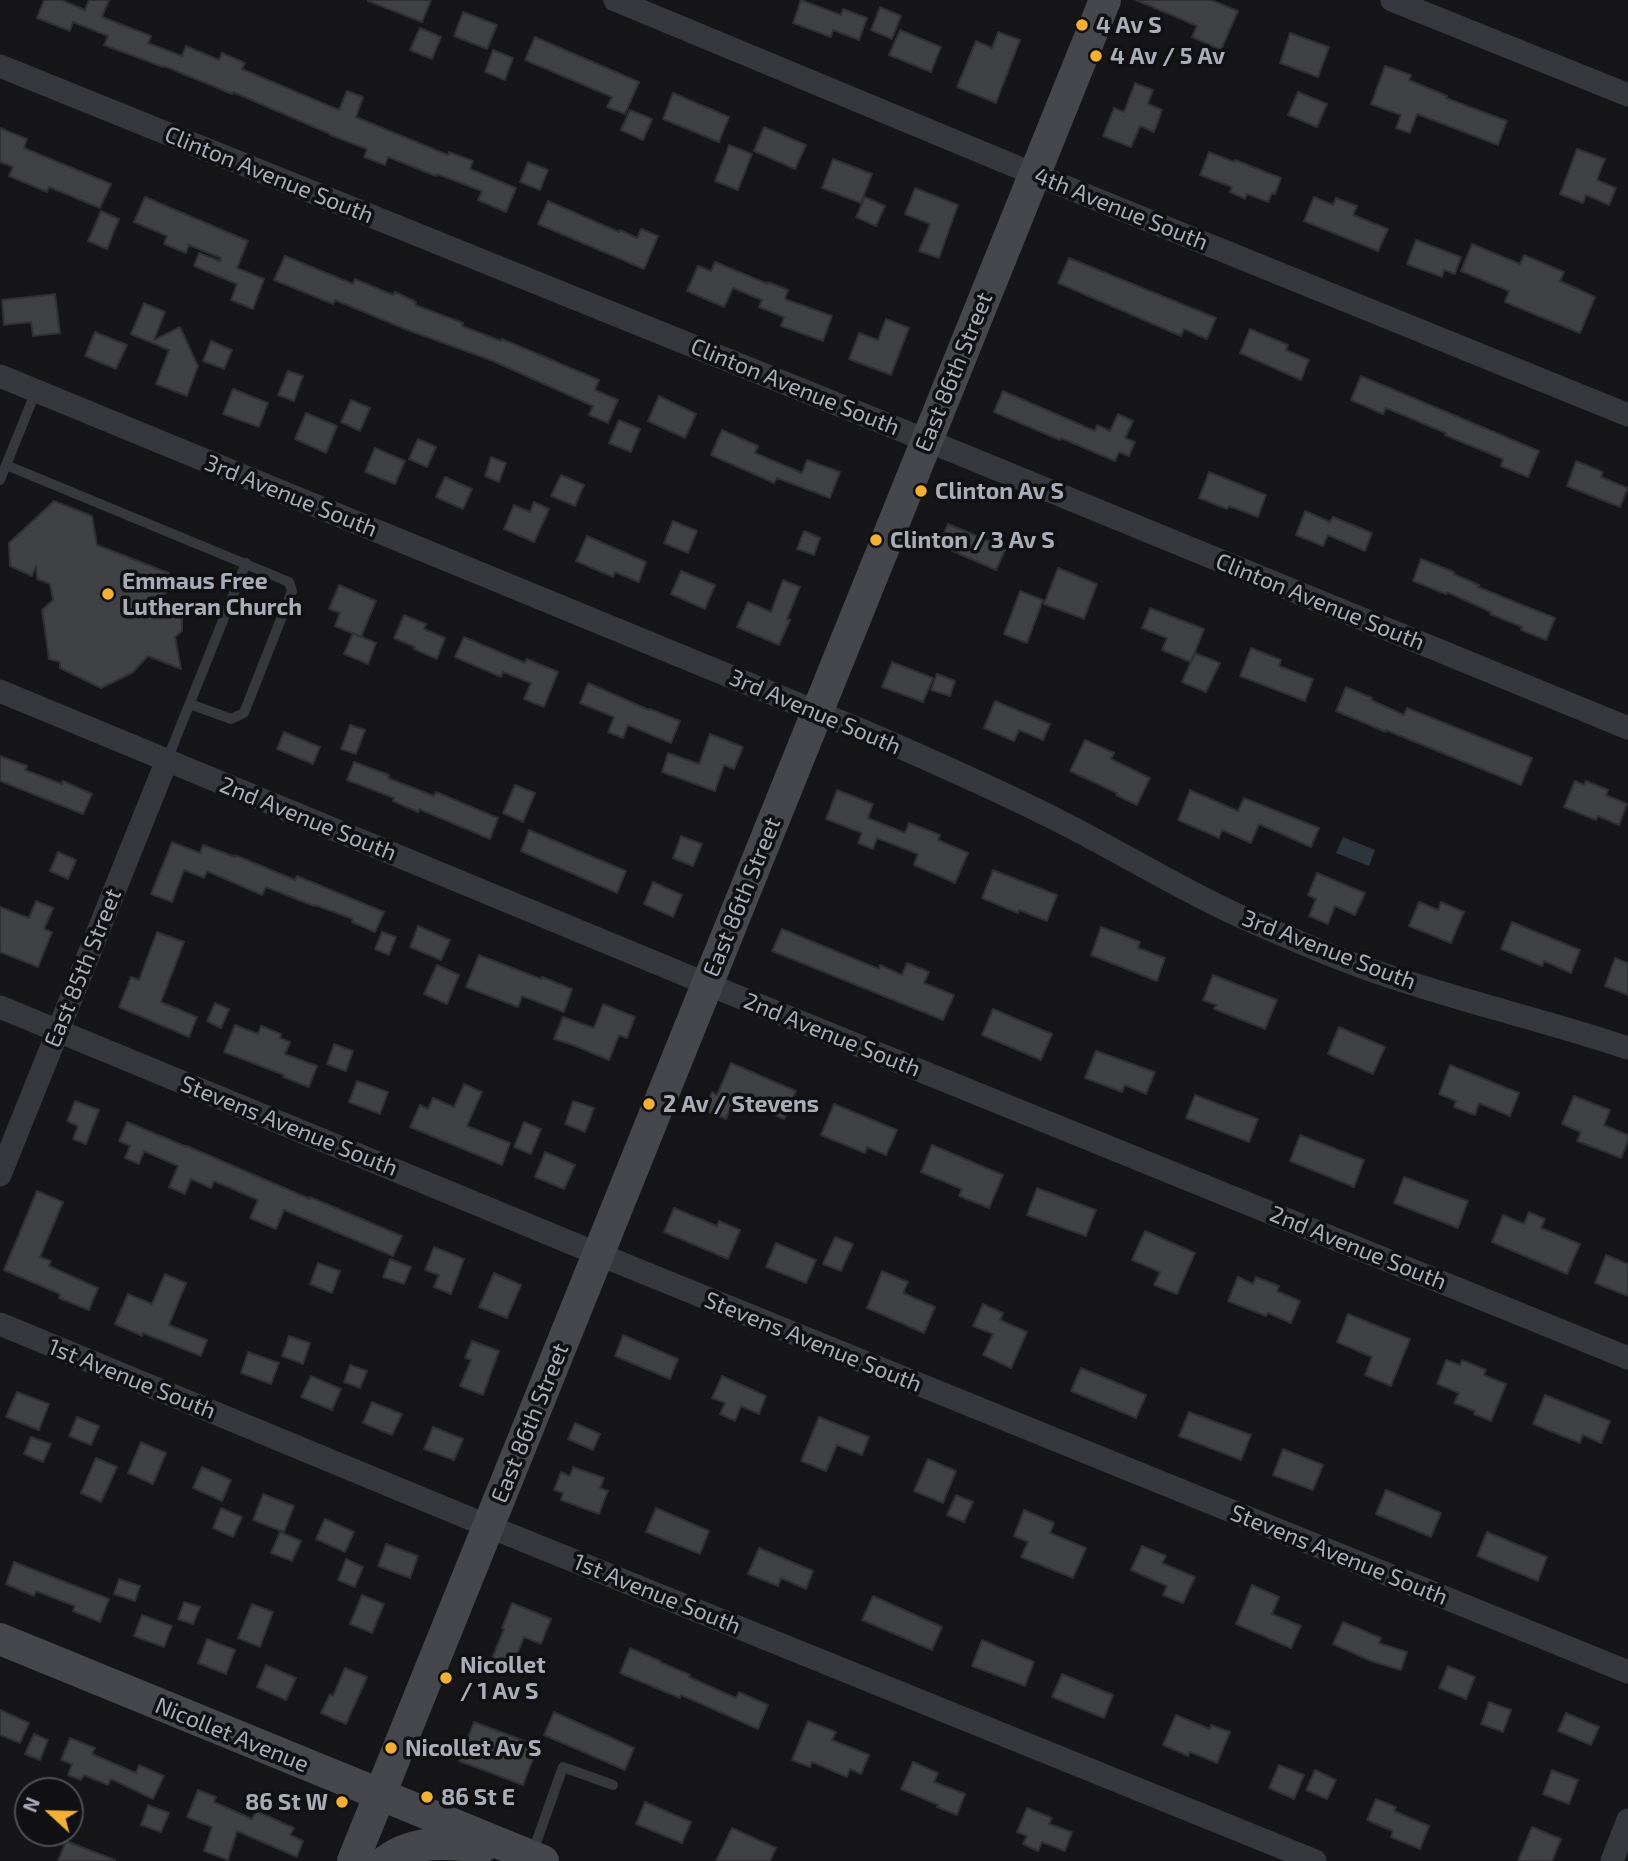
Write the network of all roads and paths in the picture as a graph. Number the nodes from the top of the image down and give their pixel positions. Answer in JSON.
{"nodes":[{"id":1,"x":615,"y":0,"type":"edge"},
{"id":2,"x":1105,"y":0,"type":"edge"},
{"id":3,"x":1392,"y":0,"type":"edge"},
{"id":4,"x":0,"y":66,"type":"edge"},
{"id":5,"x":1628,"y":95,"type":"edge"},
{"id":6,"x":1034,"y":174,"type":"junction"},
{"id":7,"x":0,"y":376,"type":"edge"},
{"id":8,"x":36,"y":391,"type":"junction"},
{"id":9,"x":1628,"y":415,"type":"edge"},
{"id":10,"x":927,"y":440,"type":"junction"},
{"id":11,"x":6,"y":465,"type":"junction"},
{"id":12,"x":0,"y":480,"type":"edge"},
{"id":13,"x":246,"y":563,"type":"junction"},
{"id":14,"x":0,"y":691,"type":"edge"},
{"id":15,"x":190,"y":704,"type":"junction"},
{"id":16,"x":817,"y":712,"type":"junction"},
{"id":17,"x":1628,"y":727,"type":"edge"},
{"id":18,"x":167,"y":760,"type":"junction"},
{"id":19,"x":707,"y":984,"type":"junction"},
{"id":20,"x":0,"y":1007,"type":"edge"},
{"id":21,"x":58,"y":1031,"type":"junction"},
{"id":22,"x":1628,"y":1048,"type":"edge"},
{"id":23,"x":0,"y":1175,"type":"edge"},
{"id":24,"x":598,"y":1254,"type":"junction"},
{"id":25,"x":0,"y":1324,"type":"edge"},
{"id":26,"x":1628,"y":1358,"type":"edge"},
{"id":27,"x":488,"y":1526,"type":"junction"},
{"id":28,"x":0,"y":1639,"type":"edge"},
{"id":29,"x":1628,"y":1672,"type":"edge"},
{"id":30,"x":613,"y":1785,"type":"dead end"},
{"id":31,"x":380,"y":1795,"type":"junction"},
{"id":32,"x":1628,"y":1820,"type":"edge"},
{"id":33,"x":537,"y":1859,"type":"edge"},
{"id":34,"x":353,"y":1861,"type":"edge"},
{"id":35,"x":386,"y":1861,"type":"edge"},
{"id":36,"x":1315,"y":1861,"type":"edge"},
{"id":37,"x":1612,"y":1861,"type":"edge"}],
"edges":[{"from":1,"to":6,"type":"street","name":"4th Avenue South"},
{"from":2,"to":6,"type":"street","name":"East 86th Street"},
{"from":3,"to":5,"type":"street"},
{"from":4,"to":10,"type":"street","name":"Clinton Avenue South"},
{"from":6,"to":9,"type":"street","name":"4th Avenue South"},
{"from":6,"to":10,"type":"street","name":"East 86th Street"},
{"from":7,"to":8,"type":"street","name":"3rd Avenue South"},
{"from":8,"to":11,"type":"lane"},
{"from":8,"to":16,"type":"street","name":"3rd Avenue South"},
{"from":10,"to":16,"type":"street","name":"East 86th Street"},
{"from":10,"to":17,"type":"street","name":"Clinton Avenue South"},
{"from":11,"to":12,"type":"lane"},
{"from":11,"to":13,"type":"lane"},
{"from":13,"to":15,"type":"lane"},
{"from":13,"to":15,"type":"lane"},
{"from":14,"to":18,"type":"street","name":"2nd Avenue South"},
{"from":15,"to":18,"type":"lane"},
{"from":16,"to":19,"type":"street","name":"East 86th Street"},
{"from":16,"to":22,"type":"street","name":"3rd Avenue South"},
{"from":18,"to":19,"type":"street","name":"2nd Avenue South"},
{"from":18,"to":21,"type":"street","name":"East 85th Street"},
{"from":19,"to":24,"type":"street","name":"East 86th Street"},
{"from":19,"to":26,"type":"street","name":"2nd Avenue South"},
{"from":20,"to":21,"type":"street","name":"Stevens Avenue South"},
{"from":21,"to":23,"type":"street","name":"East 85th Street"},
{"from":21,"to":24,"type":"street","name":"Stevens Avenue South"},
{"from":24,"to":27,"type":"street","name":"East 86th Street"},
{"from":24,"to":29,"type":"street","name":"Stevens Avenue South"},
{"from":25,"to":27,"type":"street","name":"1st Avenue South"},
{"from":27,"to":31,"type":"street","name":"East 86th Street"},
{"from":27,"to":36,"type":"street","name":"1st Avenue South"},
{"from":28,"to":31,"type":"street","name":"Nicollet Avenue"},
{"from":30,"to":33,"type":"lane"},
{"from":31,"to":33,"type":"street","name":"Nicollet Avenue"},
{"from":31,"to":34,"type":"street","name":"East 86th Street"},
{"from":32,"to":37,"type":"street"},
{"from":33,"to":35,"type":"street"}]}
